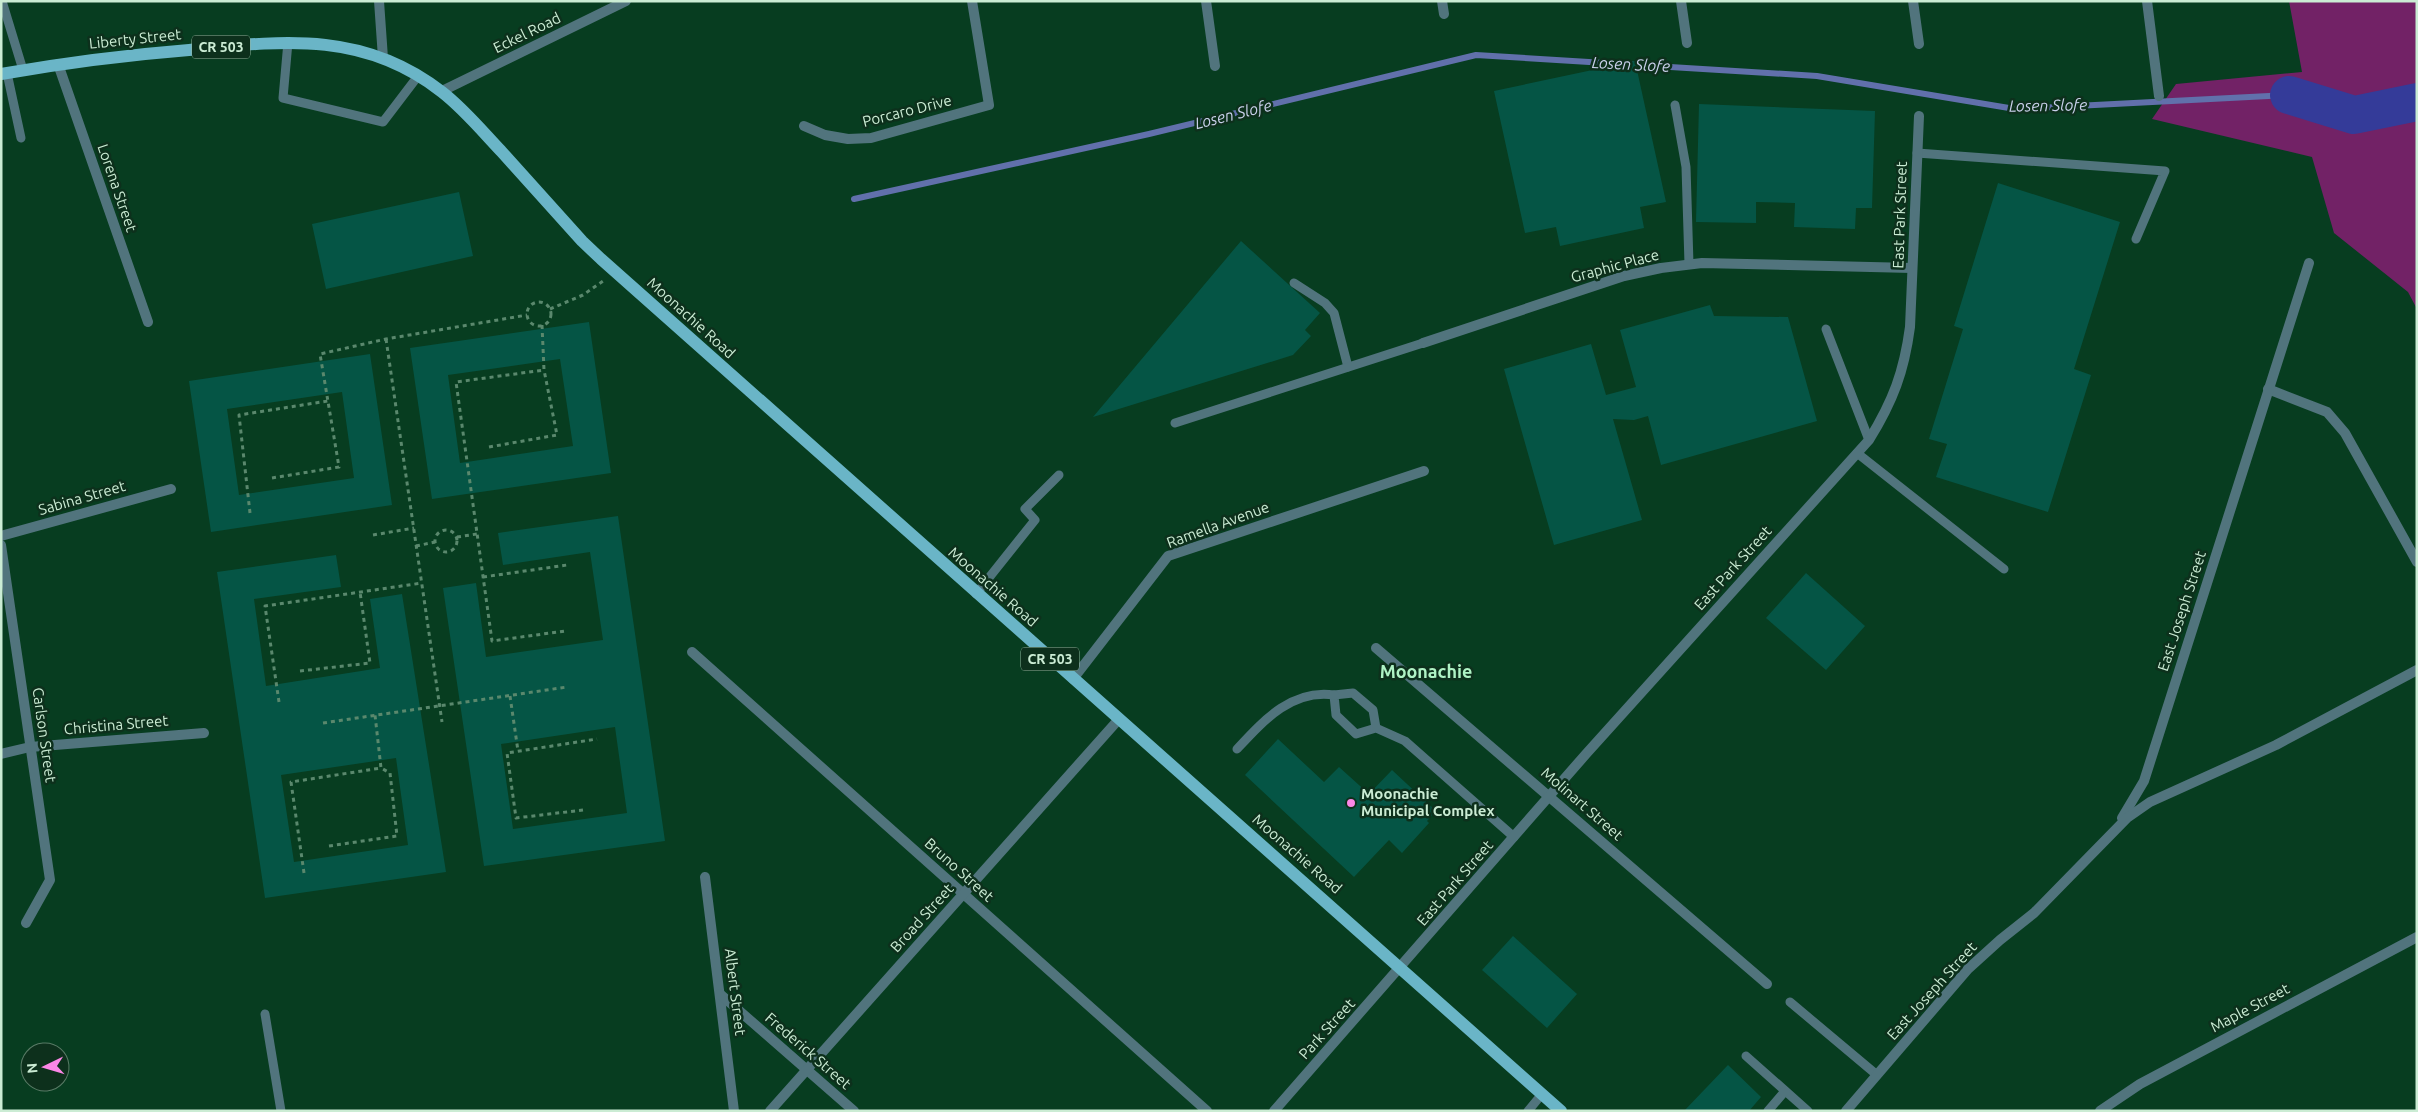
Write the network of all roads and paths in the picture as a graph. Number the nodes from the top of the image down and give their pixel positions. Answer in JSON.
{"nodes":[{"id":1,"x":2,"y":1,"type":"edge"},
{"id":2,"x":378,"y":1,"type":"edge"},
{"id":3,"x":626,"y":1,"type":"edge"},
{"id":4,"x":972,"y":1,"type":"edge"},
{"id":5,"x":1206,"y":1,"type":"edge"},
{"id":6,"x":1442,"y":1,"type":"edge"},
{"id":7,"x":1681,"y":1,"type":"edge"},
{"id":8,"x":1913,"y":1,"type":"edge"},
{"id":9,"x":2147,"y":1,"type":"edge"},
{"id":10,"x":1444,"y":14,"type":"dead end"},
{"id":11,"x":288,"y":42,"type":"junction"},
{"id":12,"x":1687,"y":43,"type":"dead end"},
{"id":13,"x":1919,"y":44,"type":"dead end"},
{"id":14,"x":383,"y":58,"type":"junction"},
{"id":15,"x":58,"y":64,"type":"junction"},
{"id":16,"x":1215,"y":66,"type":"dead end"},
{"id":17,"x":23,"y":70,"type":"junction"},
{"id":18,"x":4,"y":74,"type":"edge"},
{"id":19,"x":418,"y":76,"type":"junction"},
{"id":20,"x":442,"y":91,"type":"junction"},
{"id":21,"x":2160,"y":96,"type":"dead end"},
{"id":22,"x":1675,"y":105,"type":"dead end"},
{"id":23,"x":1919,"y":116,"type":"dead end"},
{"id":24,"x":804,"y":126,"type":"dead end"},
{"id":25,"x":21,"y":138,"type":"dead end"},
{"id":26,"x":1917,"y":154,"type":"junction"},
{"id":27,"x":545,"y":200,"type":"joint"},
{"id":28,"x":2136,"y":239,"type":"dead end"},
{"id":29,"x":2309,"y":263,"type":"dead end"},
{"id":30,"x":1689,"y":264,"type":"junction"},
{"id":31,"x":1912,"y":268,"type":"junction"},
{"id":32,"x":616,"y":272,"type":"junction"},
{"id":33,"x":1294,"y":283,"type":"dead end"},
{"id":34,"x":550,"y":308,"type":"junction"},
{"id":35,"x":527,"y":315,"type":"junction"},
{"id":36,"x":148,"y":322,"type":"dead end"},
{"id":37,"x":542,"y":325,"type":"junction"},
{"id":38,"x":1826,"y":328,"type":"dead end"},
{"id":39,"x":386,"y":339,"type":"junction"},
{"id":40,"x":1423,"y":343,"type":"joint"},
{"id":41,"x":1348,"y":367,"type":"junction"},
{"id":42,"x":544,"y":370,"type":"junction"},
{"id":43,"x":2268,"y":389,"type":"junction"},
{"id":44,"x":328,"y":401,"type":"junction"},
{"id":45,"x":1175,"y":423,"type":"dead end"},
{"id":46,"x":1869,"y":440,"type":"junction"},
{"id":47,"x":489,"y":447,"type":"dead end"},
{"id":48,"x":1857,"y":453,"type":"junction"},
{"id":49,"x":1424,"y":471,"type":"dead end"},
{"id":50,"x":1059,"y":475,"type":"dead end"},
{"id":51,"x":272,"y":478,"type":"dead end"},
{"id":52,"x":171,"y":489,"type":"dead end"},
{"id":53,"x":250,"y":513,"type":"dead end"},
{"id":54,"x":414,"y":528,"type":"junction"},
{"id":55,"x":477,"y":534,"type":"junction"},
{"id":56,"x":374,"y":535,"type":"dead end"},
{"id":57,"x":1,"y":536,"type":"edge"},
{"id":58,"x":457,"y":537,"type":"junction"},
{"id":59,"x":435,"y":542,"type":"junction"},
{"id":60,"x":1,"y":545,"type":"edge"},
{"id":61,"x":416,"y":546,"type":"junction"},
{"id":62,"x":2417,"y":562,"type":"edge"},
{"id":63,"x":567,"y":565,"type":"dead end"},
{"id":64,"x":2004,"y":569,"type":"dead end"},
{"id":65,"x":484,"y":577,"type":"junction"},
{"id":66,"x":422,"y":583,"type":"junction"},
{"id":67,"x":360,"y":592,"type":"junction"},
{"id":68,"x":976,"y":594,"type":"junction"},
{"id":69,"x":565,"y":631,"type":"dead end"},
{"id":70,"x":1376,"y":648,"type":"dead end"},
{"id":71,"x":692,"y":652,"type":"dead end"},
{"id":72,"x":2417,"y":670,"type":"edge"},
{"id":73,"x":300,"y":671,"type":"dead end"},
{"id":74,"x":1073,"y":679,"type":"junction"},
{"id":75,"x":567,"y":687,"type":"dead end"},
{"id":76,"x":1334,"y":695,"type":"junction"},
{"id":77,"x":510,"y":696,"type":"junction"},
{"id":78,"x":279,"y":702,"type":"dead end"},
{"id":79,"x":440,"y":706,"type":"junction"},
{"id":80,"x":374,"y":715,"type":"junction"},
{"id":81,"x":1119,"y":719,"type":"junction"},
{"id":82,"x":442,"y":722,"type":"dead end"},
{"id":83,"x":323,"y":723,"type":"dead end"},
{"id":84,"x":1376,"y":728,"type":"junction"},
{"id":85,"x":204,"y":733,"type":"dead end"},
{"id":86,"x":597,"y":739,"type":"dead end"},
{"id":87,"x":30,"y":747,"type":"junction"},
{"id":88,"x":1237,"y":749,"type":"dead end"},
{"id":89,"x":518,"y":752,"type":"junction"},
{"id":90,"x":1,"y":754,"type":"edge"},
{"id":91,"x":380,"y":768,"type":"junction"},
{"id":92,"x":1550,"y":796,"type":"junction"},
{"id":93,"x":583,"y":810,"type":"dead end"},
{"id":94,"x":2109,"y":834,"type":"junction"},
{"id":95,"x":1514,"y":837,"type":"junction"},
{"id":96,"x":329,"y":846,"type":"dead end"},
{"id":97,"x":304,"y":873,"type":"dead end"},
{"id":98,"x":705,"y":877,"type":"dead end"},
{"id":99,"x":964,"y":894,"type":"junction"},
{"id":100,"x":26,"y":923,"type":"dead end"},
{"id":101,"x":2417,"y":937,"type":"edge"},
{"id":102,"x":1401,"y":968,"type":"junction"},
{"id":103,"x":1767,"y":984,"type":"dead end"},
{"id":104,"x":720,"y":994,"type":"junction"},
{"id":105,"x":1790,"y":1002,"type":"dead end"},
{"id":106,"x":265,"y":1014,"type":"dead end"},
{"id":107,"x":1746,"y":1056,"type":"dead end"},
{"id":108,"x":807,"y":1070,"type":"junction"},
{"id":109,"x":1877,"y":1075,"type":"junction"},
{"id":110,"x":1785,"y":1091,"type":"junction"},
{"id":111,"x":1542,"y":1094,"type":"junction"},
{"id":112,"x":281,"y":1111,"type":"edge"},
{"id":113,"x":734,"y":1111,"type":"edge"},
{"id":114,"x":770,"y":1111,"type":"edge"},
{"id":115,"x":854,"y":1111,"type":"edge"},
{"id":116,"x":1207,"y":1111,"type":"edge"},
{"id":117,"x":1274,"y":1111,"type":"edge"},
{"id":118,"x":1528,"y":1111,"type":"edge"},
{"id":119,"x":1561,"y":1111,"type":"edge"},
{"id":120,"x":1768,"y":1111,"type":"edge"},
{"id":121,"x":1808,"y":1111,"type":"edge"},
{"id":122,"x":1846,"y":1111,"type":"edge"},
{"id":123,"x":2100,"y":1111,"type":"edge"}],
"edges":[{"from":1,"to":17,"type":"lane"},
{"from":2,"to":14,"type":"street"},
{"from":3,"to":20,"type":"street","name":"Eckel Road"},
{"from":4,"to":24,"type":"street","name":"Porcaro Drive"},
{"from":5,"to":16,"type":"street"},
{"from":6,"to":10,"type":"street"},
{"from":7,"to":12,"type":"street"},
{"from":8,"to":13,"type":"street"},
{"from":9,"to":21,"type":"street"},
{"from":11,"to":14,"type":"main road","name":"Liberty Street","number":"CR 503"},
{"from":11,"to":15,"type":"main road","name":"Liberty Street","number":"CR 503"},
{"from":11,"to":19,"type":"lane"},
{"from":14,"to":19,"type":"main road","name":"Liberty Street","number":"CR 503"},
{"from":15,"to":17,"type":"main road","name":"Liberty Street","number":"CR 503"},
{"from":15,"to":36,"type":"street","name":"Lorena Street"},
{"from":17,"to":18,"type":"main road","name":"Liberty Street","number":"CR 503"},
{"from":18,"to":25,"type":"lane"},
{"from":19,"to":20,"type":"main road","name":"Liberty Street","number":"CR 503"},
{"from":20,"to":27,"type":"main road","name":"Liberty Street","number":"CR 503"},
{"from":22,"to":30,"type":"lane"},
{"from":23,"to":26,"type":"street","name":"East Park Street"},
{"from":26,"to":28,"type":"lane"},
{"from":26,"to":31,"type":"street","name":"East Park Street"},
{"from":27,"to":32,"type":"main road","name":"Moonachie Road","number":"CR 503"},
{"from":29,"to":43,"type":"street","name":"East Joseph Street"},
{"from":30,"to":31,"type":"street","name":"Graphic Place"},
{"from":30,"to":40,"type":"street","name":"Graphic Place"},
{"from":31,"to":46,"type":"street","name":"East Park Street"},
{"from":32,"to":34,"type":"path"},
{"from":32,"to":68,"type":"main road","name":"Moonachie Road","number":"CR 503"},
{"from":33,"to":41,"type":"lane"},
{"from":34,"to":35,"type":"path"},
{"from":34,"to":37,"type":"path"},
{"from":35,"to":37,"type":"path"},
{"from":35,"to":39,"type":"path"},
{"from":37,"to":42,"type":"path"},
{"from":38,"to":46,"type":"lane"},
{"from":39,"to":44,"type":"path"},
{"from":39,"to":54,"type":"path"},
{"from":40,"to":41,"type":"lane"},
{"from":41,"to":45,"type":"lane"},
{"from":42,"to":47,"type":"path"},
{"from":42,"to":55,"type":"path"},
{"from":43,"to":62,"type":"street"},
{"from":43,"to":94,"type":"street","name":"East Joseph Street"},
{"from":44,"to":51,"type":"path"},
{"from":44,"to":53,"type":"path"},
{"from":46,"to":48,"type":"street","name":"East Park Street"},
{"from":48,"to":64,"type":"lane"},
{"from":48,"to":92,"type":"street","name":"East Park Street"},
{"from":49,"to":74,"type":"street","name":"Ramella Avenue"},
{"from":50,"to":68,"type":"lane"},
{"from":52,"to":57,"type":"street","name":"Sabina Street"},
{"from":54,"to":56,"type":"path"},
{"from":54,"to":61,"type":"path"},
{"from":55,"to":58,"type":"path"},
{"from":55,"to":65,"type":"path"},
{"from":58,"to":59,"type":"path"},
{"from":58,"to":59,"type":"path"},
{"from":59,"to":61,"type":"path"},
{"from":60,"to":87,"type":"street","name":"Carlson Street"},
{"from":61,"to":66,"type":"path"},
{"from":63,"to":65,"type":"path"},
{"from":65,"to":69,"type":"path"},
{"from":66,"to":67,"type":"path"},
{"from":66,"to":79,"type":"path"},
{"from":67,"to":73,"type":"path"},
{"from":67,"to":78,"type":"path"},
{"from":68,"to":74,"type":"main road","name":"Moonachie Road","number":"CR 503"},
{"from":70,"to":92,"type":"street","name":"Molinart Street"},
{"from":71,"to":99,"type":"street","name":"Bruno Street"},
{"from":72,"to":94,"type":"street","name":"East Joseph Street"},
{"from":74,"to":81,"type":"main road","name":"Moonachie Road","number":"CR 503"},
{"from":75,"to":77,"type":"path"},
{"from":76,"to":84,"type":"lane"},
{"from":76,"to":84,"type":"lane"},
{"from":76,"to":88,"type":"lane"},
{"from":77,"to":79,"type":"path"},
{"from":77,"to":89,"type":"path"},
{"from":79,"to":80,"type":"path"},
{"from":79,"to":82,"type":"path"},
{"from":80,"to":83,"type":"path"},
{"from":80,"to":91,"type":"path"},
{"from":81,"to":99,"type":"street","name":"Broad Street"},
{"from":81,"to":102,"type":"main road","name":"Moonachie Road","number":"CR 503"},
{"from":84,"to":95,"type":"lane"},
{"from":85,"to":87,"type":"street","name":"Christina Street"},
{"from":86,"to":89,"type":"path"},
{"from":87,"to":90,"type":"street","name":"Christina Street"},
{"from":87,"to":100,"type":"street","name":"Carlson Street"},
{"from":89,"to":93,"type":"path"},
{"from":91,"to":96,"type":"path"},
{"from":91,"to":97,"type":"path"},
{"from":92,"to":95,"type":"street","name":"East Park Street"},
{"from":92,"to":103,"type":"street","name":"Molinart Street"},
{"from":94,"to":109,"type":"street","name":"East Joseph Street"},
{"from":95,"to":102,"type":"street","name":"East Park Street"},
{"from":98,"to":104,"type":"street","name":"Albert Street"},
{"from":99,"to":108,"type":"street","name":"Broad Street"},
{"from":99,"to":116,"type":"street","name":"Bruno Street"},
{"from":101,"to":123,"type":"street","name":"Maple Street"},
{"from":102,"to":111,"type":"main road","name":"Moonachie Road","number":"CR 503"},
{"from":102,"to":117,"type":"street","name":"Park Street"},
{"from":104,"to":108,"type":"street","name":"Frederick Street"},
{"from":104,"to":113,"type":"street","name":"Albert Street"},
{"from":105,"to":109,"type":"lane"},
{"from":106,"to":112,"type":"lane"},
{"from":107,"to":110,"type":"lane"},
{"from":108,"to":114,"type":"street","name":"Broad Street"},
{"from":108,"to":115,"type":"street","name":"Frederick Street"},
{"from":109,"to":122,"type":"street","name":"East Joseph Street"},
{"from":110,"to":120,"type":"lane"},
{"from":110,"to":121,"type":"lane"},
{"from":111,"to":118,"type":"lane"},
{"from":111,"to":119,"type":"main road","name":"Moonachie Road","number":"CR 503"}]}
